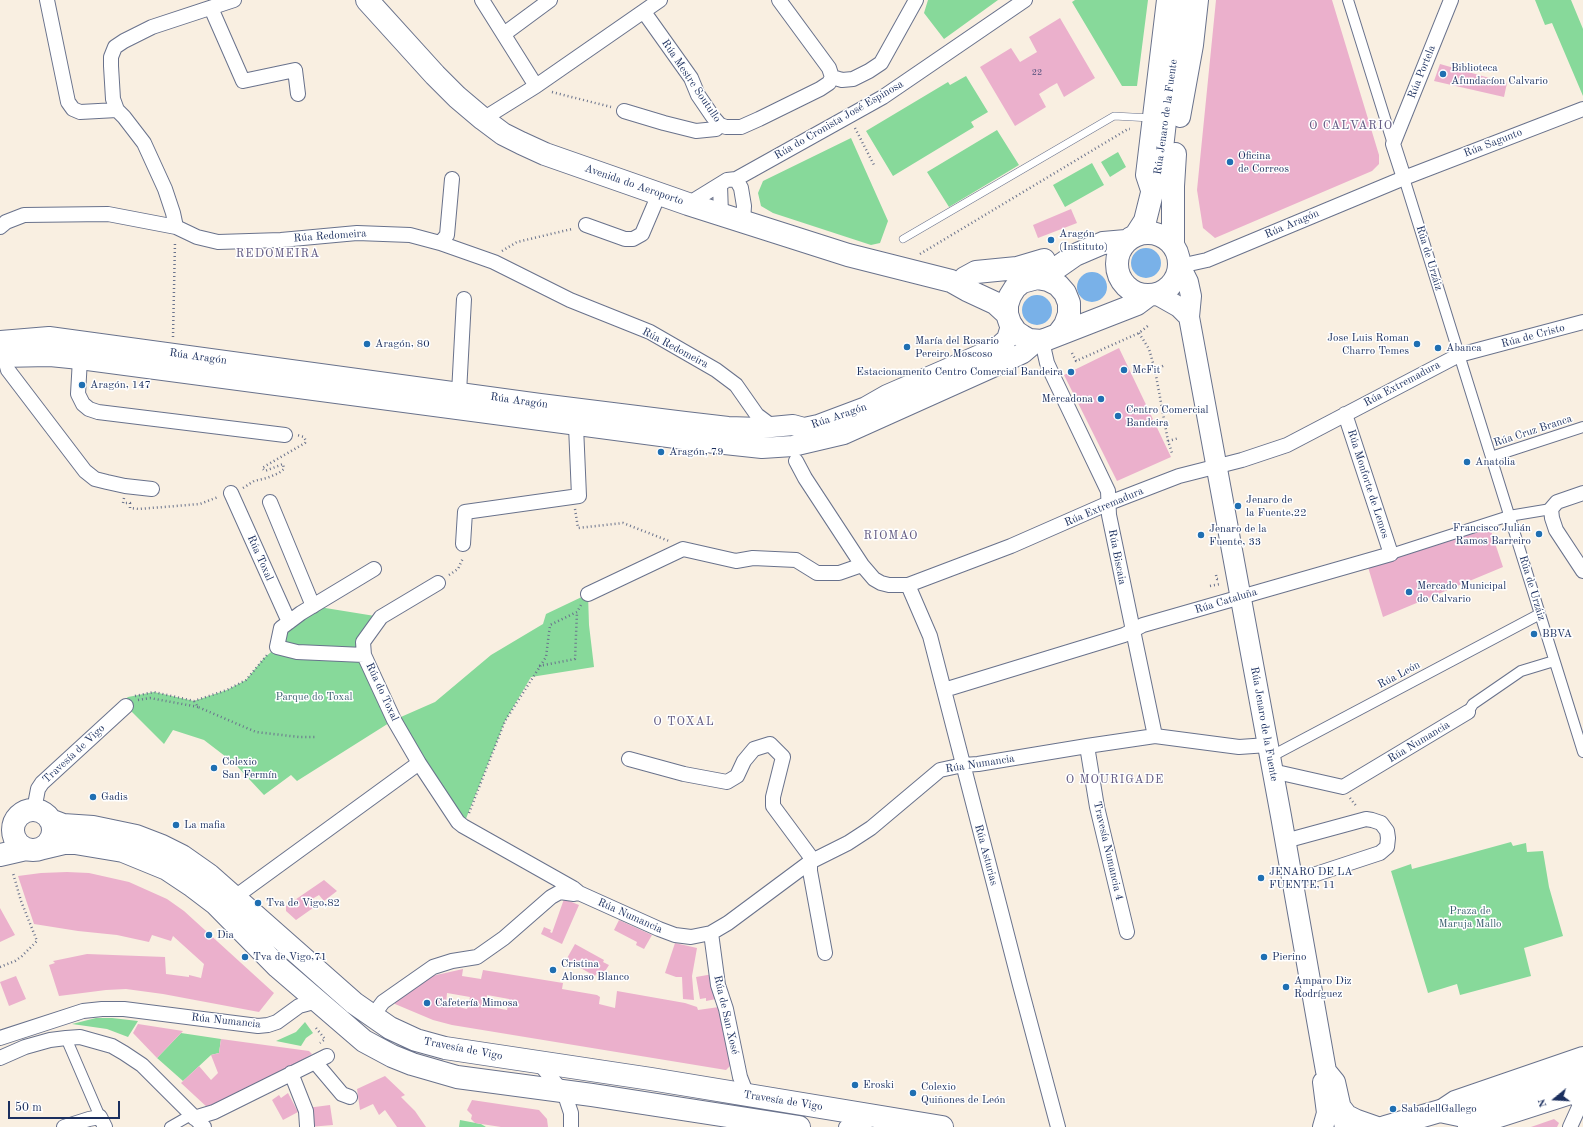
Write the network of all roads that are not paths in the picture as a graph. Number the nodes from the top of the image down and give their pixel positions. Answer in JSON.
{"nodes":[{"id":1,"x":47,"y":0,"type":"edge"},
{"id":2,"x":234,"y":0,"type":"edge"},
{"id":3,"x":367,"y":0,"type":"edge"},
{"id":4,"x":550,"y":0,"type":"edge"},
{"id":5,"x":660,"y":0,"type":"edge"},
{"id":6,"x":779,"y":0,"type":"edge"},
{"id":7,"x":916,"y":0,"type":"edge"},
{"id":8,"x":1025,"y":0,"type":"edge"},
{"id":9,"x":1167,"y":0,"type":"edge"},
{"id":10,"x":1184,"y":0,"type":"edge"},
{"id":11,"x":1198,"y":0,"type":"edge"},
{"id":12,"x":1348,"y":0,"type":"edge"},
{"id":13,"x":1451,"y":0,"type":"edge"},
{"id":14,"x":488,"y":2,"type":"edge"},
{"id":15,"x":212,"y":8,"type":"junction"},
{"id":16,"x":644,"y":12,"type":"junction"},
{"id":17,"x":504,"y":34,"type":"junction"},
{"id":18,"x":1178,"y":43,"type":"junction"},
{"id":19,"x":832,"y":77,"type":"junction"},
{"id":20,"x":536,"y":86,"type":"junction"},
{"id":21,"x":298,"y":94,"type":"dead end"},
{"id":22,"x":1583,"y":109,"type":"edge"},
{"id":23,"x":117,"y":110,"type":"junction"},
{"id":24,"x":624,"y":111,"type":"road end"},
{"id":25,"x":1180,"y":117,"type":"junction"},
{"id":26,"x":1154,"y":118,"type":"junction"},
{"id":27,"x":483,"y":119,"type":"junction"},
{"id":28,"x":720,"y":125,"type":"junction"},
{"id":29,"x":1393,"y":144,"type":"junction"},
{"id":30,"x":1404,"y":178,"type":"junction"},
{"id":31,"x":452,"y":179,"type":"dead end"},
{"id":32,"x":736,"y":179,"type":"junction"},
{"id":33,"x":720,"y":185,"type":"junction"},
{"id":34,"x":1152,"y":193,"type":"junction"},
{"id":35,"x":659,"y":194,"type":"junction"},
{"id":36,"x":688,"y":204,"type":"junction"},
{"id":37,"x":721,"y":214,"type":"junction"},
{"id":38,"x":743,"y":221,"type":"junction"},
{"id":39,"x":586,"y":225,"type":"road end"},
{"id":40,"x":0,"y":227,"type":"edge"},
{"id":41,"x":176,"y":227,"type":"junction"},
{"id":42,"x":1131,"y":238,"type":"junction"},
{"id":43,"x":903,"y":239,"type":"dead end"},
{"id":44,"x":440,"y":243,"type":"junction"},
{"id":45,"x":1173,"y":244,"type":"junction"},
{"id":46,"x":1075,"y":255,"type":"junction"},
{"id":47,"x":1180,"y":266,"type":"junction"},
{"id":48,"x":958,"y":279,"type":"junction"},
{"id":49,"x":1030,"y":280,"type":"junction"},
{"id":50,"x":1153,"y":295,"type":"junction"},
{"id":51,"x":464,"y":299,"type":"dead end"},
{"id":52,"x":1189,"y":317,"type":"junction"},
{"id":53,"x":1009,"y":320,"type":"junction"},
{"id":54,"x":1583,"y":322,"type":"edge"},
{"id":55,"x":1046,"y":338,"type":"junction"},
{"id":56,"x":1,"y":351,"type":"edge"},
{"id":57,"x":1459,"y":355,"type":"junction"},
{"id":58,"x":80,"y":360,"type":"junction"},
{"id":59,"x":459,"y":393,"type":"junction"},
{"id":60,"x":1345,"y":414,"type":"junction"},
{"id":61,"x":576,"y":426,"type":"junction"},
{"id":62,"x":773,"y":427,"type":"junction"},
{"id":63,"x":1583,"y":427,"type":"edge"},
{"id":64,"x":804,"y":428,"type":"junction"},
{"id":65,"x":285,"y":435,"type":"dead end"},
{"id":66,"x":795,"y":454,"type":"junction"},
{"id":67,"x":1491,"y":457,"type":"junction"},
{"id":68,"x":1216,"y":466,"type":"junction"},
{"id":69,"x":152,"y":489,"type":"dead end"},
{"id":70,"x":231,"y":493,"type":"dead end"},
{"id":71,"x":1583,"y":493,"type":"edge"},
{"id":72,"x":270,"y":502,"type":"dead end"},
{"id":73,"x":1109,"y":503,"type":"junction"},
{"id":74,"x":1551,"y":509,"type":"junction"},
{"id":75,"x":1509,"y":516,"type":"junction"},
{"id":76,"x":463,"y":544,"type":"road end"},
{"id":77,"x":1391,"y":554,"type":"junction"},
{"id":78,"x":862,"y":565,"type":"junction"},
{"id":79,"x":374,"y":569,"type":"dead end"},
{"id":80,"x":1583,"y":571,"type":"edge"},
{"id":81,"x":438,"y":583,"type":"road end"},
{"id":82,"x":908,"y":585,"type":"junction"},
{"id":83,"x":588,"y":594,"type":"road end"},
{"id":84,"x":1241,"y":596,"type":"junction"},
{"id":85,"x":313,"y":606,"type":"junction"},
{"id":86,"x":1540,"y":614,"type":"junction"},
{"id":87,"x":289,"y":622,"type":"junction"},
{"id":88,"x":1133,"y":632,"type":"junction"},
{"id":89,"x":364,"y":655,"type":"junction"},
{"id":90,"x":1554,"y":661,"type":"junction"},
{"id":91,"x":944,"y":690,"type":"junction"},
{"id":92,"x":126,"y":706,"type":"road end"},
{"id":93,"x":1468,"y":712,"type":"joint"},
{"id":94,"x":1155,"y":736,"type":"junction"},
{"id":95,"x":1087,"y":746,"type":"junction"},
{"id":96,"x":1583,"y":752,"type":"edge"},
{"id":97,"x":1270,"y":758,"type":"junction"},
{"id":98,"x":629,"y":760,"type":"dead end"},
{"id":99,"x":419,"y":763,"type":"junction"},
{"id":100,"x":963,"y":765,"type":"junction"},
{"id":101,"x":25,"y":820,"type":"edge"},
{"id":102,"x":1285,"y":841,"type":"junction"},
{"id":103,"x":34,"y":848,"type":"junction"},
{"id":104,"x":0,"y":855,"type":"edge"},
{"id":105,"x":810,"y":862,"type":"junction"},
{"id":106,"x":1293,"y":884,"type":"junction"},
{"id":107,"x":579,"y":893,"type":"junction"},
{"id":108,"x":235,"y":897,"type":"junction"},
{"id":109,"x":1127,"y":932,"type":"dead end"},
{"id":110,"x":711,"y":933,"type":"junction"},
{"id":111,"x":825,"y":953,"type":"dead end"},
{"id":112,"x":318,"y":1003,"type":"junction"},
{"id":113,"x":377,"y":1020,"type":"junction"},
{"id":114,"x":0,"y":1038,"type":"edge"},
{"id":115,"x":66,"y":1038,"type":"junction"},
{"id":116,"x":2,"y":1057,"type":"edge"},
{"id":117,"x":1583,"y":1057,"type":"edge"},
{"id":118,"x":539,"y":1063,"type":"junction"},
{"id":119,"x":292,"y":1073,"type":"junction"},
{"id":120,"x":1583,"y":1073,"type":"edge"},
{"id":121,"x":562,"y":1092,"type":"junction"},
{"id":122,"x":1576,"y":1092,"type":"edge"},
{"id":123,"x":592,"y":1095,"type":"junction"},
{"id":124,"x":747,"y":1095,"type":"junction"},
{"id":125,"x":350,"y":1097,"type":"dead end"},
{"id":126,"x":1333,"y":1103,"type":"junction"},
{"id":127,"x":570,"y":1113,"type":"junction"},
{"id":128,"x":875,"y":1116,"type":"junction"},
{"id":129,"x":196,"y":1120,"type":"edge"},
{"id":130,"x":1451,"y":1120,"type":"edge"},
{"id":131,"x":102,"y":1122,"type":"edge"},
{"id":132,"x":752,"y":1123,"type":"edge"},
{"id":133,"x":307,"y":1126,"type":"edge"},
{"id":134,"x":64,"y":1127,"type":"edge"},
{"id":135,"x":170,"y":1127,"type":"edge"},
{"id":136,"x":571,"y":1127,"type":"edge"},
{"id":137,"x":799,"y":1127,"type":"edge"},
{"id":138,"x":846,"y":1127,"type":"edge"},
{"id":139,"x":942,"y":1127,"type":"edge"},
{"id":140,"x":1058,"y":1127,"type":"edge"},
{"id":141,"x":1312,"y":1127,"type":"edge"},
{"id":142,"x":1323,"y":1127,"type":"edge"},
{"id":143,"x":1345,"y":1127,"type":"edge"},
{"id":144,"x":1377,"y":1127,"type":"edge"},
{"id":145,"x":1385,"y":1127,"type":"edge"},
{"id":146,"x":1570,"y":1127,"type":"edge"}],
"edges":[{"from":1,"to":23,"type":"street"},
{"from":2,"to":15,"type":"street"},
{"from":3,"to":27,"type":"main road","name":"Avenida do Aeroporto"},
{"from":4,"to":17,"type":"street"},
{"from":5,"to":16,"type":"street"},
{"from":6,"to":19,"type":"street"},
{"from":7,"to":19,"type":"street"},
{"from":8,"to":32,"type":"street","name":"Rúa do Cronista José Espinosa"},
{"from":9,"to":26,"type":"main road","name":"Rúa Jenaro de la Fuente"},
{"from":10,"to":18,"type":"main road"},
{"from":11,"to":25,"type":"main road","name":"Rúa Jenaro de la Fuente"},
{"from":12,"to":29,"type":"street","name":"Rúa de Urzáiz"},
{"from":13,"to":29,"type":"street","name":"Rúa Portela"},
{"from":14,"to":17,"type":"street"},
{"from":15,"to":21,"type":"street"},
{"from":15,"to":23,"type":"street"},
{"from":16,"to":20,"type":"street"},
{"from":16,"to":28,"type":"street","name":"Rúa Mestre Soutullo"},
{"from":17,"to":20,"type":"street"},
{"from":18,"to":25,"type":"main road","name":"Rúa Jenaro de la Fuente"},
{"from":18,"to":34,"type":"main road","name":"Rúa Jenaro de la Fuente"},
{"from":19,"to":28,"type":"street","name":"Rúa Mestre Soutullo"},
{"from":20,"to":27,"type":"street"},
{"from":22,"to":30,"type":"street","name":"Rúa Sagunto"},
{"from":23,"to":41,"type":"street"},
{"from":24,"to":28,"type":"street"},
{"from":25,"to":45,"type":"main road","name":"Rúa Jenaro de la Fuente"},
{"from":26,"to":34,"type":"main road","name":"Rúa Jenaro de la Fuente"},
{"from":26,"to":43,"type":"lane"},
{"from":27,"to":35,"type":"main road","name":"Avenida do Aeroporto"},
{"from":29,"to":30,"type":"street","name":"Rúa de Urzáiz"},
{"from":30,"to":47,"type":"street","name":"Rúa Aragón"},
{"from":30,"to":57,"type":"street","name":"Rúa de Urzáiz"},
{"from":31,"to":44,"type":"street"},
{"from":32,"to":33,"type":"street","name":"Rúa do Cronista José Espinosa"},
{"from":32,"to":38,"type":"street"},
{"from":33,"to":36,"type":"street","name":"Rúa do Cronista José Espinosa"},
{"from":33,"to":37,"type":"street"},
{"from":34,"to":42,"type":"main road","name":"Rúa Jenaro de la Fuente"},
{"from":35,"to":36,"type":"main road","name":"Avenida do Aeroporto"},
{"from":35,"to":39,"type":"street"},
{"from":36,"to":37,"type":"main road","name":"Avenida do Aeroporto"},
{"from":37,"to":38,"type":"main road","name":"Avenida do Aeroporto"},
{"from":38,"to":48,"type":"main road","name":"Avenida do Aeroporto"},
{"from":40,"to":41,"type":"street","name":"Rúa Redomeira"},
{"from":41,"to":44,"type":"street","name":"Rúa Redomeira"},
{"from":42,"to":45,"type":"main road","name":"Rúa Aragón"},
{"from":42,"to":46,"type":"main road","name":"Rúa Aragón"},
{"from":42,"to":50,"type":"main road"},
{"from":44,"to":62,"type":"street","name":"Rúa Redomeira"},
{"from":45,"to":47,"type":"main road"},
{"from":46,"to":48,"type":"main road"},
{"from":46,"to":49,"type":"main road","name":"Rúa Aragón"},
{"from":47,"to":50,"type":"main road","name":"Rúa Aragón"},
{"from":47,"to":52,"type":"main road","name":"Rúa Jenaro de la Fuente"},
{"from":48,"to":49,"type":"main road","name":"Avenida do Aeroporto"},
{"from":48,"to":53,"type":"main road","name":"Avenida do Aeroporto"},
{"from":49,"to":53,"type":"main road","name":"Rúa Aragón"},
{"from":49,"to":55,"type":"main road","name":"Rúa Aragón"},
{"from":50,"to":52,"type":"main road"},
{"from":50,"to":55,"type":"main road","name":"Rúa Aragón"},
{"from":51,"to":59,"type":"street"},
{"from":52,"to":68,"type":"main road","name":"Rúa Jenaro de la Fuente"},
{"from":53,"to":55,"type":"main road"},
{"from":53,"to":64,"type":"main road","name":"Rúa Aragón"},
{"from":54,"to":57,"type":"street","name":"Rúa de Cristo"},
{"from":55,"to":66,"type":"main road","name":"Rúa Aragón"},
{"from":55,"to":73,"type":"street","name":"Rúa Biscaia"},
{"from":56,"to":58,"type":"main road","name":"Rúa Aragón"},
{"from":56,"to":59,"type":"main road","name":"Rúa Aragón"},
{"from":56,"to":69,"type":"street"},
{"from":57,"to":60,"type":"street","name":"Rúa Extremadura"},
{"from":57,"to":67,"type":"street","name":"Rúa de Urzáiz"},
{"from":58,"to":61,"type":"main road","name":"Rúa Aragón"},
{"from":58,"to":65,"type":"street"},
{"from":59,"to":62,"type":"main road","name":"Rúa Aragón"},
{"from":60,"to":68,"type":"street","name":"Rúa Extremadura"},
{"from":60,"to":77,"type":"street","name":"Rúa Monforte de Lemos"},
{"from":61,"to":66,"type":"main road","name":"Rúa Aragón"},
{"from":61,"to":76,"type":"street"},
{"from":62,"to":64,"type":"main road","name":"Rúa Aragón"},
{"from":63,"to":67,"type":"street","name":"Rúa Cruz Branca"},
{"from":64,"to":66,"type":"main road"},
{"from":66,"to":78,"type":"street","name":"Rúa Extremadura"},
{"from":67,"to":75,"type":"street","name":"Rúa de Urzáiz"},
{"from":68,"to":73,"type":"street","name":"Rúa Extremadura"},
{"from":68,"to":84,"type":"main road","name":"Rúa Jenaro de la Fuente"},
{"from":70,"to":87,"type":"street","name":"Rúa Toxal"},
{"from":71,"to":74,"type":"street"},
{"from":72,"to":85,"type":"street"},
{"from":73,"to":82,"type":"street","name":"Rúa Extremadura"},
{"from":73,"to":88,"type":"street","name":"Rúa Biscaia"},
{"from":74,"to":75,"type":"street"},
{"from":74,"to":80,"type":"street"},
{"from":75,"to":77,"type":"street","name":"Rúa Cataluña"},
{"from":75,"to":86,"type":"street","name":"Rúa de Urzáiz"},
{"from":77,"to":84,"type":"street","name":"Rúa Cataluña"},
{"from":78,"to":82,"type":"street","name":"Rúa Extremadura"},
{"from":78,"to":83,"type":"street"},
{"from":79,"to":85,"type":"street"},
{"from":81,"to":89,"type":"street","name":"Rúa do Toxal"},
{"from":82,"to":91,"type":"street","name":"Rúa Asturias"},
{"from":84,"to":88,"type":"street","name":"Rúa Cataluña"},
{"from":84,"to":97,"type":"main road","name":"Rúa Jenaro de la Fuente"},
{"from":85,"to":87,"type":"street"},
{"from":86,"to":90,"type":"street","name":"Rúa de Urzáiz"},
{"from":86,"to":97,"type":"street","name":"Rúa León"},
{"from":87,"to":89,"type":"street"},
{"from":88,"to":91,"type":"street","name":"Rúa Cataluña"},
{"from":88,"to":94,"type":"street","name":"Rúa Biscaia"},
{"from":89,"to":99,"type":"street","name":"Rúa do Toxal"},
{"from":90,"to":93,"type":"street","name":"Rúa Numancia"},
{"from":90,"to":96,"type":"street","name":"Rúa de Urzáiz"},
{"from":91,"to":100,"type":"street","name":"Rúa Asturias"},
{"from":92,"to":101,"type":"street","name":"Travesía de Vigo"},
{"from":93,"to":97,"type":"street","name":"Rúa Numancia"},
{"from":94,"to":95,"type":"street","name":"Rúa Numancia"},
{"from":94,"to":97,"type":"street","name":"Rúa Numancia"},
{"from":95,"to":100,"type":"street","name":"Rúa Numancia"},
{"from":95,"to":109,"type":"street","name":"Travesía Numancia 4"},
{"from":97,"to":102,"type":"main road","name":"Rúa Jenaro de la Fuente"},
{"from":98,"to":105,"type":"street"},
{"from":99,"to":107,"type":"street","name":"Rúa do Toxal"},
{"from":99,"to":108,"type":"street"},
{"from":100,"to":105,"type":"street","name":"Rúa Numancia"},
{"from":100,"to":140,"type":"street","name":"Rúa Asturias"},
{"from":101,"to":103,"type":"main road"},
{"from":101,"to":103,"type":"main road"},
{"from":101,"to":108,"type":"main road","name":"Travesía de Vigo"},
{"from":102,"to":106,"type":"main road","name":"Rúa Jenaro de la Fuente"},
{"from":102,"to":106,"type":"street"},
{"from":103,"to":104,"type":"main road","name":"Travesía de Vigo"},
{"from":103,"to":112,"type":"main road","name":"Travesía de Vigo"},
{"from":105,"to":110,"type":"street","name":"Rúa Numancia"},
{"from":105,"to":111,"type":"street"},
{"from":106,"to":126,"type":"main road","name":"Rúa Jenaro de la Fuente"},
{"from":107,"to":110,"type":"street","name":"Rúa Numancia"},
{"from":107,"to":113,"type":"street","name":"Rúa Numancia"},
{"from":108,"to":113,"type":"main road","name":"Travesía de Vigo"},
{"from":110,"to":124,"type":"street","name":"Rúa de San Xosé"},
{"from":112,"to":113,"type":"main road","name":"Rúa Numancia"},
{"from":112,"to":114,"type":"street","name":"Rúa Numancia"},
{"from":112,"to":121,"type":"main road","name":"Travesía de Vigo"},
{"from":113,"to":118,"type":"main road","name":"Travesía de Vigo"},
{"from":115,"to":116,"type":"street"},
{"from":115,"to":129,"type":"street"},
{"from":115,"to":131,"type":"street"},
{"from":117,"to":130,"type":"main road"},
{"from":118,"to":121,"type":"street"},
{"from":118,"to":124,"type":"main road","name":"Travesía de Vigo"},
{"from":119,"to":125,"type":"street"},
{"from":119,"to":129,"type":"street"},
{"from":119,"to":133,"type":"street"},
{"from":120,"to":130,"type":"main road"},
{"from":121,"to":123,"type":"main road","name":"Travesía de Vigo"},
{"from":121,"to":127,"type":"street"},
{"from":122,"to":130,"type":"main road"},
{"from":122,"to":146,"type":"street"},
{"from":123,"to":127,"type":"street"},
{"from":123,"to":132,"type":"main road","name":"Travesía de Vigo"},
{"from":124,"to":128,"type":"main road","name":"Travesía de Vigo"},
{"from":126,"to":141,"type":"main road"},
{"from":126,"to":142,"type":"main road"},
{"from":126,"to":143,"type":"main road","name":"Rúa Jenaro de la Fuente"},
{"from":126,"to":144,"type":"main road"},
{"from":127,"to":136,"type":"street"},
{"from":128,"to":138,"type":"street"},
{"from":128,"to":139,"type":"main road","name":"Travesía de Vigo"},
{"from":129,"to":135,"type":"street"},
{"from":130,"to":145,"type":"main road"},
{"from":131,"to":134,"type":"street"},
{"from":132,"to":137,"type":"main road","name":"Travesía de Vigo"}]}
